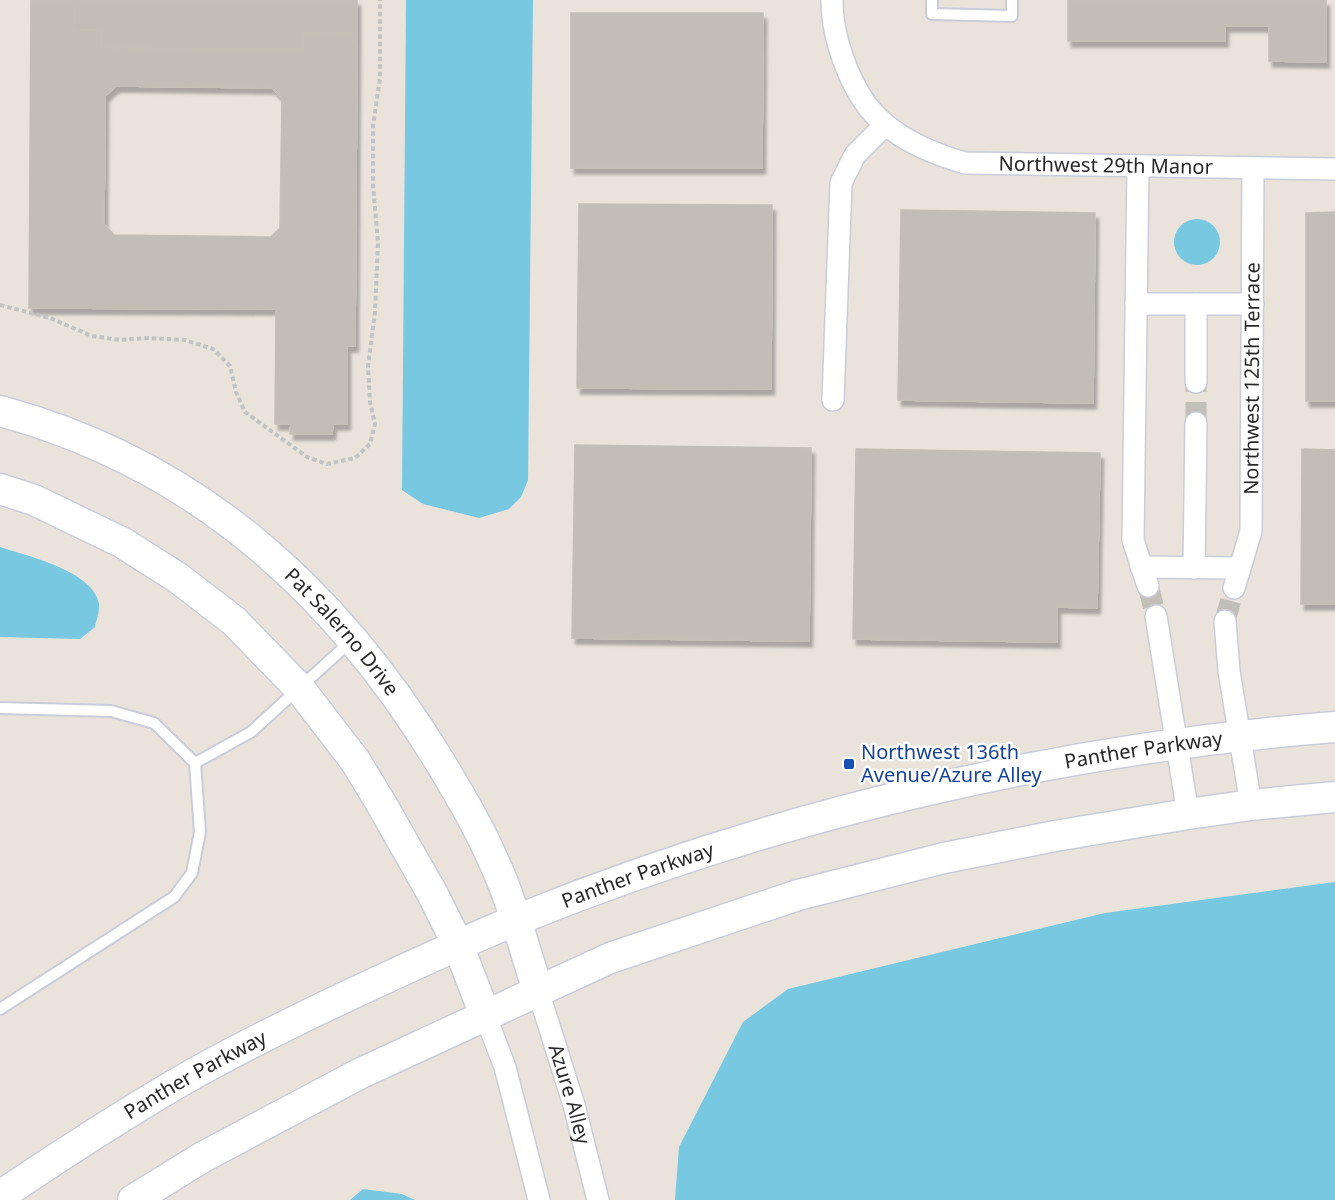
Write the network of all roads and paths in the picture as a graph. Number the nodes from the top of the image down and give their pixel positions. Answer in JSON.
{"nodes":[{"id":1,"x":380,"y":0,"type":"edge"},
{"id":2,"x":832,"y":0,"type":"edge"},
{"id":3,"x":932,"y":0,"type":"edge"},
{"id":4,"x":1012,"y":0,"type":"edge"},
{"id":5,"x":885,"y":125,"type":"junction"},
{"id":6,"x":1138,"y":166,"type":"junction"},
{"id":7,"x":1253,"y":168,"type":"junction"},
{"id":8,"x":1335,"y":170,"type":"edge"},
{"id":9,"x":1136,"y":304,"type":"junction"},
{"id":10,"x":1196,"y":304,"type":"junction"},
{"id":11,"x":1252,"y":304,"type":"junction"},
{"id":12,"x":0,"y":305,"type":"edge"},
{"id":13,"x":1196,"y":382,"type":"tunnel mouth"},
{"id":14,"x":833,"y":400,"type":"dead end"},
{"id":15,"x":0,"y":411,"type":"edge"},
{"id":16,"x":1196,"y":423,"type":"tunnel mouth"},
{"id":17,"x":0,"y":489,"type":"edge"},
{"id":18,"x":1194,"y":568,"type":"junction"},
{"id":19,"x":1156,"y":616,"type":"tunnel mouth"},
{"id":20,"x":1225,"y":621,"type":"tunnel mouth"},
{"id":21,"x":354,"y":639,"type":"junction"},
{"id":22,"x":300,"y":689,"type":"junction"},
{"id":23,"x":0,"y":708,"type":"edge"},
{"id":24,"x":1335,"y":726,"type":"edge"},
{"id":25,"x":1239,"y":736,"type":"junction"},
{"id":26,"x":1177,"y":744,"type":"junction"},
{"id":27,"x":195,"y":763,"type":"junction"},
{"id":28,"x":1335,"y":797,"type":"edge"},
{"id":29,"x":1251,"y":804,"type":"junction"},
{"id":30,"x":1188,"y":814,"type":"junction"},
{"id":31,"x":516,"y":920,"type":"junction"},
{"id":32,"x":458,"y":945,"type":"junction"},
{"id":33,"x":538,"y":991,"type":"junction"},
{"id":34,"x":0,"y":1009,"type":"edge"},
{"id":35,"x":485,"y":1015,"type":"junction"},
{"id":36,"x":0,"y":1196,"type":"edge"},
{"id":37,"x":133,"y":1200,"type":"edge"},
{"id":38,"x":539,"y":1200,"type":"edge"},
{"id":39,"x":598,"y":1200,"type":"edge"}],
"edges":[{"from":1,"to":12,"type":"path"},
{"from":2,"to":5,"type":"street","name":"Northwest 29th Manor"},
{"from":3,"to":4,"type":"lane"},
{"from":5,"to":6,"type":"street","name":"Northwest 29th Manor"},
{"from":5,"to":14,"type":"street"},
{"from":6,"to":7,"type":"street","name":"Northwest 29th Manor"},
{"from":6,"to":9,"type":"street"},
{"from":7,"to":8,"type":"street","name":"Northwest 29th Manor"},
{"from":7,"to":11,"type":"street","name":"Northwest 125th Terrace"},
{"from":9,"to":10,"type":"street"},
{"from":9,"to":18,"type":"street"},
{"from":10,"to":11,"type":"street"},
{"from":10,"to":13,"type":"street"},
{"from":11,"to":18,"type":"street","name":"Northwest 125th Terrace"},
{"from":15,"to":21,"type":"main road","name":"Pat Salerno Drive"},
{"from":16,"to":18,"type":"street"},
{"from":17,"to":22,"type":"main road"},
{"from":19,"to":26,"type":"street"},
{"from":20,"to":25,"type":"street"},
{"from":21,"to":22,"type":"lane"},
{"from":21,"to":31,"type":"main road","name":"Pat Salerno Drive"},
{"from":22,"to":27,"type":"lane"},
{"from":22,"to":32,"type":"main road"},
{"from":23,"to":27,"type":"lane"},
{"from":24,"to":25,"type":"main road","name":"Panther Parkway"},
{"from":25,"to":26,"type":"main road","name":"Panther Parkway"},
{"from":25,"to":29,"type":"street"},
{"from":26,"to":30,"type":"street"},
{"from":26,"to":31,"type":"main road","name":"Panther Parkway"},
{"from":27,"to":34,"type":"lane"},
{"from":28,"to":29,"type":"main road"},
{"from":29,"to":30,"type":"main road"},
{"from":30,"to":33,"type":"main road"},
{"from":31,"to":32,"type":"main road","name":"Panther Parkway"},
{"from":31,"to":33,"type":"main road","name":"Pat Salerno Drive"},
{"from":32,"to":35,"type":"main road"},
{"from":32,"to":36,"type":"main road","name":"Panther Parkway"},
{"from":33,"to":35,"type":"main road"},
{"from":33,"to":39,"type":"street","name":"Azure Alley"},
{"from":35,"to":37,"type":"main road"},
{"from":35,"to":38,"type":"street"}]}
